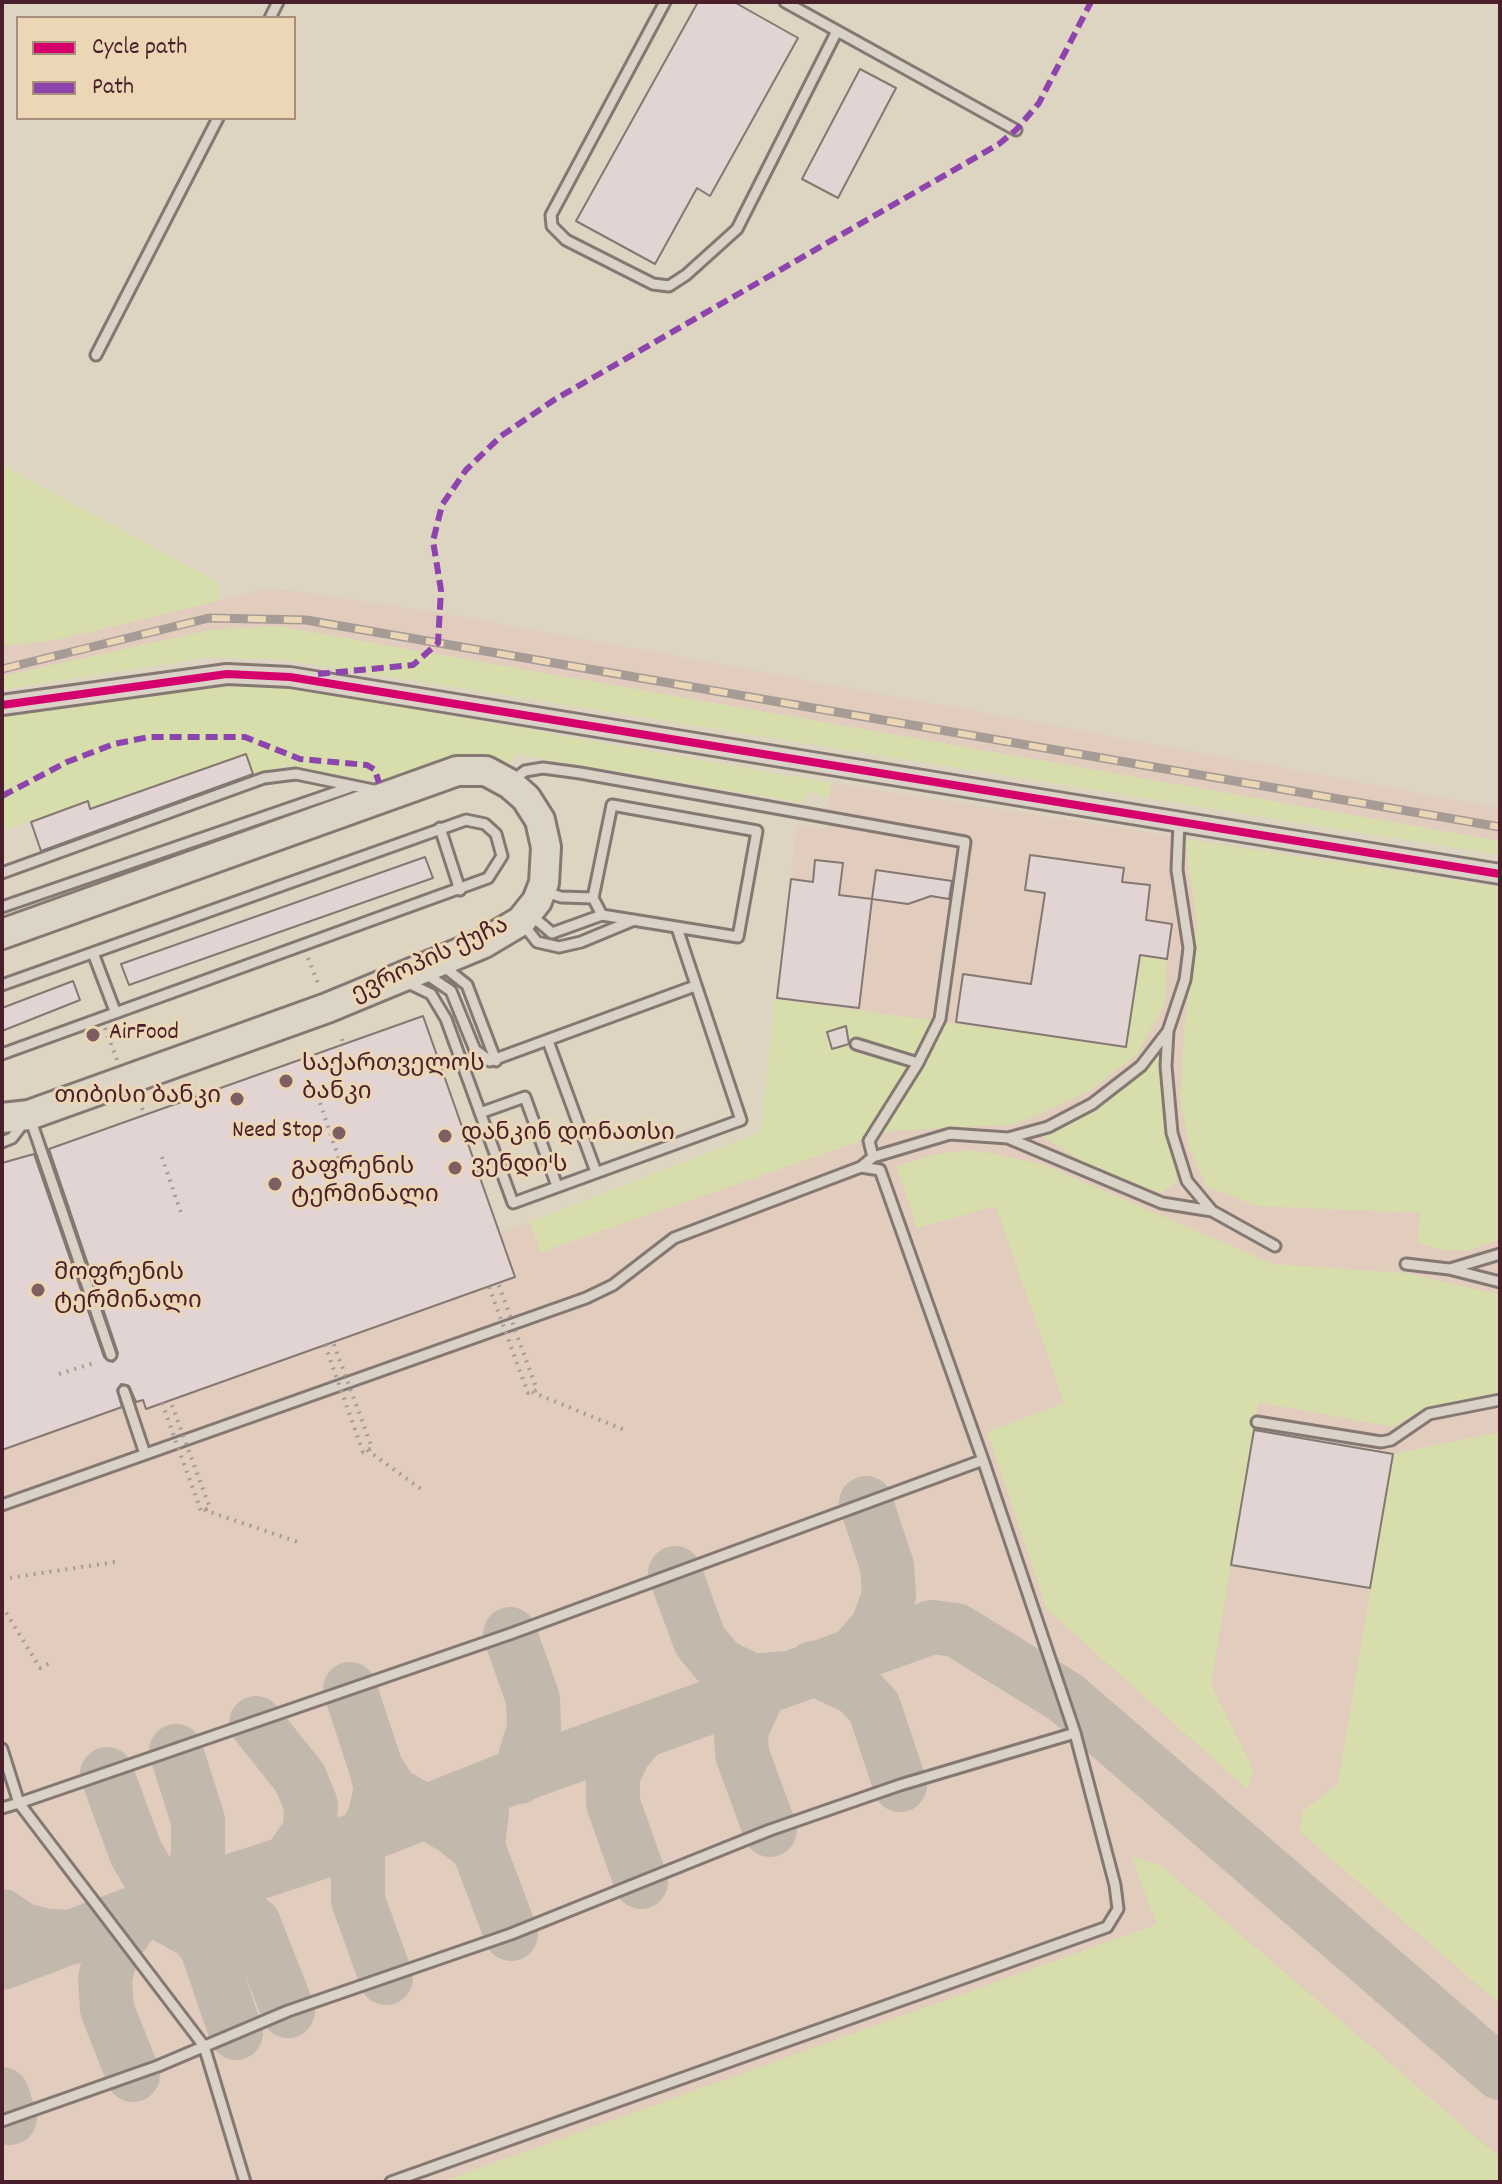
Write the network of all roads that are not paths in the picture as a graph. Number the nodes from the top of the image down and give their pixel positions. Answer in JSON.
{"nodes":[{"id":1,"x":665,"y":2,"type":"edge"},
{"id":2,"x":785,"y":2,"type":"edge"},
{"id":3,"x":837,"y":31,"type":"junction"},
{"id":4,"x":217,"y":120,"type":"edge"},
{"id":5,"x":1016,"y":130,"type":"dead end"},
{"id":6,"x":96,"y":355,"type":"dead end"},
{"id":7,"x":2,"y":705,"type":"edge"},
{"id":8,"x":510,"y":784,"type":"junction"},
{"id":9,"x":351,"y":787,"type":"junction"},
{"id":10,"x":393,"y":794,"type":"junction"},
{"id":11,"x":1179,"y":823,"type":"junction"},
{"id":12,"x":440,"y":828,"type":"junction"},
{"id":13,"x":2,"y":873,"type":"edge"},
{"id":14,"x":1500,"y":874,"type":"edge"},
{"id":15,"x":460,"y":890,"type":"junction"},
{"id":16,"x":593,"y":898,"type":"junction"},
{"id":17,"x":2,"y":907,"type":"edge"},
{"id":18,"x":530,"y":908,"type":"junction"},
{"id":19,"x":602,"y":915,"type":"junction"},
{"id":20,"x":634,"y":920,"type":"junction"},
{"id":21,"x":677,"y":928,"type":"junction"},
{"id":22,"x":2,"y":934,"type":"edge"},
{"id":23,"x":93,"y":953,"type":"junction"},
{"id":24,"x":420,"y":972,"type":"junction"},
{"id":25,"x":2,"y":985,"type":"edge"},
{"id":26,"x":695,"y":986,"type":"junction"},
{"id":27,"x":115,"y":1011,"type":"junction"},
{"id":28,"x":1168,"y":1031,"type":"junction"},
{"id":29,"x":548,"y":1041,"type":"junction"},
{"id":30,"x":856,"y":1044,"type":"dead end"},
{"id":31,"x":2,"y":1054,"type":"edge"},
{"id":32,"x":496,"y":1061,"type":"junction"},
{"id":33,"x":918,"y":1063,"type":"junction"},
{"id":34,"x":480,"y":1113,"type":"junction"},
{"id":35,"x":16,"y":1117,"type":"edge"},
{"id":36,"x":1008,"y":1138,"type":"junction"},
{"id":37,"x":2,"y":1142,"type":"edge"},
{"id":38,"x":873,"y":1157,"type":"junction"},
{"id":39,"x":861,"y":1167,"type":"junction"},
{"id":40,"x":596,"y":1172,"type":"junction"},
{"id":41,"x":557,"y":1186,"type":"junction"},
{"id":42,"x":1212,"y":1211,"type":"junction"},
{"id":43,"x":1275,"y":1246,"type":"dead end"},
{"id":44,"x":1500,"y":1254,"type":"edge"},
{"id":45,"x":1406,"y":1264,"type":"dead end"},
{"id":46,"x":1449,"y":1269,"type":"junction"},
{"id":47,"x":1500,"y":1282,"type":"edge"},
{"id":48,"x":111,"y":1355,"type":"dead end"},
{"id":49,"x":124,"y":1391,"type":"dead end"},
{"id":50,"x":1500,"y":1400,"type":"edge"},
{"id":51,"x":1257,"y":1422,"type":"dead end"},
{"id":52,"x":145,"y":1454,"type":"junction"},
{"id":53,"x":983,"y":1460,"type":"junction"},
{"id":54,"x":2,"y":1505,"type":"edge"},
{"id":55,"x":1075,"y":1733,"type":"junction"},
{"id":56,"x":2,"y":1749,"type":"edge"},
{"id":57,"x":19,"y":1803,"type":"junction"},
{"id":58,"x":2,"y":1808,"type":"edge"},
{"id":59,"x":204,"y":2046,"type":"junction"},
{"id":60,"x":2,"y":2121,"type":"edge"},
{"id":61,"x":245,"y":2182,"type":"edge"},
{"id":62,"x":391,"y":2182,"type":"edge"}],
"edges":[{"from":1,"to":3,"type":"lane"},
{"from":2,"to":3,"type":"lane"},
{"from":3,"to":5,"type":"lane"},
{"from":4,"to":6,"type":"lane"},
{"from":7,"to":11,"type":"street"},
{"from":8,"to":10,"type":"main road"},
{"from":8,"to":18,"type":"main road"},
{"from":8,"to":33,"type":"lane"},
{"from":9,"to":10,"type":"lane"},
{"from":9,"to":13,"type":"lane"},
{"from":9,"to":17,"type":"lane"},
{"from":10,"to":22,"type":"main road"},
{"from":11,"to":14,"type":"street"},
{"from":11,"to":28,"type":"lane"},
{"from":12,"to":15,"type":"lane"},
{"from":12,"to":15,"type":"lane"},
{"from":12,"to":23,"type":"lane"},
{"from":15,"to":27,"type":"lane"},
{"from":16,"to":18,"type":"lane"},
{"from":16,"to":19,"type":"lane"},
{"from":16,"to":21,"type":"lane"},
{"from":18,"to":19,"type":"lane"},
{"from":18,"to":20,"type":"lane"},
{"from":18,"to":24,"type":"main road","name":"ევროპის ქუჩა"},
{"from":19,"to":20,"type":"lane"},
{"from":20,"to":21,"type":"lane"},
{"from":21,"to":26,"type":"lane"},
{"from":23,"to":25,"type":"lane"},
{"from":23,"to":27,"type":"lane"},
{"from":24,"to":32,"type":"lane"},
{"from":24,"to":32,"type":"lane"},
{"from":24,"to":34,"type":"lane"},
{"from":24,"to":35,"type":"main road","name":"ევროპის ქუჩა"},
{"from":26,"to":29,"type":"lane"},
{"from":26,"to":40,"type":"lane"},
{"from":27,"to":31,"type":"lane"},
{"from":28,"to":36,"type":"lane"},
{"from":28,"to":42,"type":"lane"},
{"from":29,"to":32,"type":"lane"},
{"from":29,"to":40,"type":"lane"},
{"from":30,"to":33,"type":"lane"},
{"from":33,"to":38,"type":"lane"},
{"from":34,"to":41,"type":"lane"},
{"from":34,"to":41,"type":"lane"},
{"from":35,"to":37,"type":"lane"},
{"from":35,"to":48,"type":"lane"},
{"from":36,"to":38,"type":"lane"},
{"from":36,"to":42,"type":"lane"},
{"from":38,"to":39,"type":"lane"},
{"from":39,"to":52,"type":"lane"},
{"from":39,"to":53,"type":"lane"},
{"from":40,"to":41,"type":"lane"},
{"from":42,"to":43,"type":"lane"},
{"from":44,"to":46,"type":"lane"},
{"from":45,"to":46,"type":"lane"},
{"from":46,"to":47,"type":"lane"},
{"from":49,"to":52,"type":"lane"},
{"from":50,"to":51,"type":"lane"},
{"from":52,"to":54,"type":"lane"},
{"from":53,"to":55,"type":"lane"},
{"from":53,"to":57,"type":"lane"},
{"from":55,"to":59,"type":"lane"},
{"from":55,"to":62,"type":"lane"},
{"from":56,"to":57,"type":"lane"},
{"from":57,"to":58,"type":"lane"},
{"from":57,"to":59,"type":"lane"},
{"from":59,"to":60,"type":"lane"},
{"from":59,"to":61,"type":"lane"}]}
